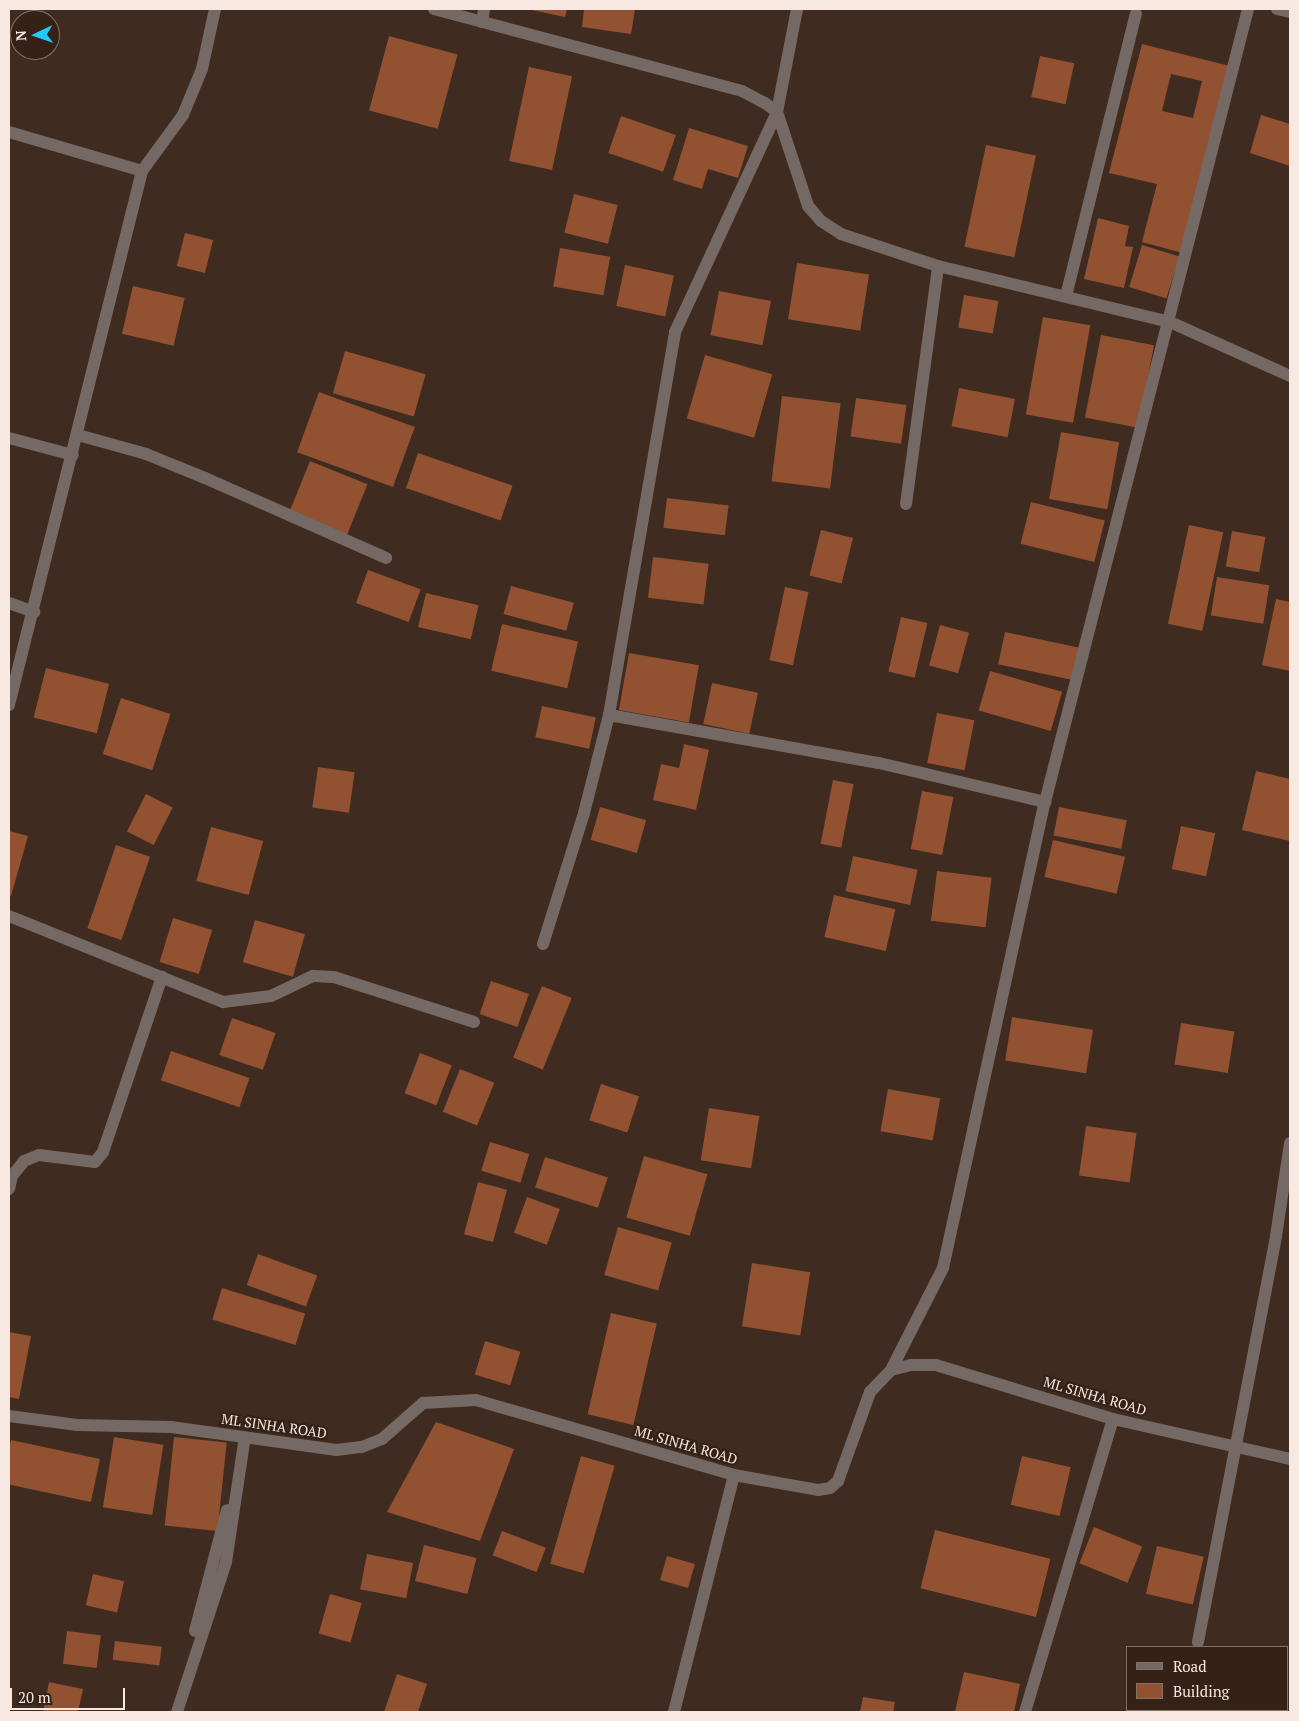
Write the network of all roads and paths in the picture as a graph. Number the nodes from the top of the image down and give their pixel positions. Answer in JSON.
{"nodes":[{"id":1,"x":215,"y":9,"type":"edge"},
{"id":2,"x":434,"y":9,"type":"edge"},
{"id":3,"x":484,"y":9,"type":"edge"},
{"id":4,"x":797,"y":9,"type":"edge"},
{"id":5,"x":1248,"y":9,"type":"edge"},
{"id":6,"x":1277,"y":9,"type":"edge"},
{"id":7,"x":1290,"y":12,"type":"edge"},
{"id":8,"x":1136,"y":14,"type":"dead end"},
{"id":9,"x":482,"y":22,"type":"junction"},
{"id":10,"x":777,"y":112,"type":"junction"},
{"id":11,"x":9,"y":132,"type":"edge"},
{"id":12,"x":142,"y":171,"type":"junction"},
{"id":13,"x":938,"y":266,"type":"junction"},
{"id":14,"x":1066,"y":296,"type":"junction"},
{"id":15,"x":1170,"y":322,"type":"junction"},
{"id":16,"x":1290,"y":376,"type":"edge"},
{"id":17,"x":78,"y":436,"type":"junction"},
{"id":18,"x":9,"y":438,"type":"edge"},
{"id":19,"x":73,"y":455,"type":"junction"},
{"id":20,"x":906,"y":504,"type":"dead end"},
{"id":21,"x":386,"y":558,"type":"dead end"},
{"id":22,"x":9,"y":603,"type":"edge"},
{"id":23,"x":34,"y":612,"type":"junction"},
{"id":24,"x":9,"y":706,"type":"edge"},
{"id":25,"x":609,"y":715,"type":"junction"},
{"id":26,"x":1045,"y":802,"type":"junction"},
{"id":27,"x":9,"y":916,"type":"edge"},
{"id":28,"x":543,"y":944,"type":"dead end"},
{"id":29,"x":162,"y":977,"type":"junction"},
{"id":30,"x":474,"y":1022,"type":"dead end"},
{"id":31,"x":1290,"y":1143,"type":"edge"},
{"id":32,"x":9,"y":1189,"type":"edge"},
{"id":33,"x":891,"y":1370,"type":"junction"},
{"id":34,"x":9,"y":1416,"type":"edge"},
{"id":35,"x":1113,"y":1419,"type":"junction"},
{"id":36,"x":245,"y":1437,"type":"junction"},
{"id":37,"x":1236,"y":1446,"type":"junction"},
{"id":38,"x":1290,"y":1458,"type":"edge"},
{"id":39,"x":734,"y":1475,"type":"junction"},
{"id":40,"x":1198,"y":1642,"type":"dead end"},
{"id":41,"x":176,"y":1712,"type":"edge"},
{"id":42,"x":674,"y":1712,"type":"edge"},
{"id":43,"x":1025,"y":1712,"type":"edge"}],
"edges":[{"from":1,"to":12,"type":"street"},
{"from":2,"to":9,"type":"street"},
{"from":3,"to":9,"type":"street"},
{"from":4,"to":10,"type":"street"},
{"from":5,"to":15,"type":"street"},
{"from":6,"to":7,"type":"street"},
{"from":8,"to":14,"type":"street"},
{"from":9,"to":10,"type":"street"},
{"from":10,"to":13,"type":"street"},
{"from":10,"to":25,"type":"street"},
{"from":11,"to":12,"type":"street"},
{"from":12,"to":17,"type":"street"},
{"from":13,"to":14,"type":"street"},
{"from":13,"to":20,"type":"street"},
{"from":14,"to":15,"type":"street"},
{"from":15,"to":16,"type":"street"},
{"from":15,"to":26,"type":"street"},
{"from":17,"to":19,"type":"street"},
{"from":17,"to":21,"type":"street"},
{"from":18,"to":19,"type":"street"},
{"from":19,"to":23,"type":"street"},
{"from":22,"to":23,"type":"street"},
{"from":23,"to":24,"type":"street"},
{"from":25,"to":26,"type":"street"},
{"from":25,"to":28,"type":"street"},
{"from":26,"to":33,"type":"street"},
{"from":27,"to":29,"type":"street"},
{"from":29,"to":30,"type":"street"},
{"from":29,"to":32,"type":"street"},
{"from":31,"to":37,"type":"street"},
{"from":33,"to":35,"type":"street","name":"ML SINHA ROAD"},
{"from":33,"to":39,"type":"street","name":"ML SINHA ROAD"},
{"from":34,"to":36,"type":"street","name":"ML SINHA ROAD"},
{"from":35,"to":37,"type":"street","name":"ML SINHA ROAD"},
{"from":35,"to":43,"type":"street"},
{"from":36,"to":39,"type":"street","name":"ML SINHA ROAD"},
{"from":36,"to":41,"type":"street"},
{"from":37,"to":38,"type":"street","name":"ML SINHA ROAD"},
{"from":37,"to":40,"type":"street"},
{"from":39,"to":42,"type":"street"}]}
